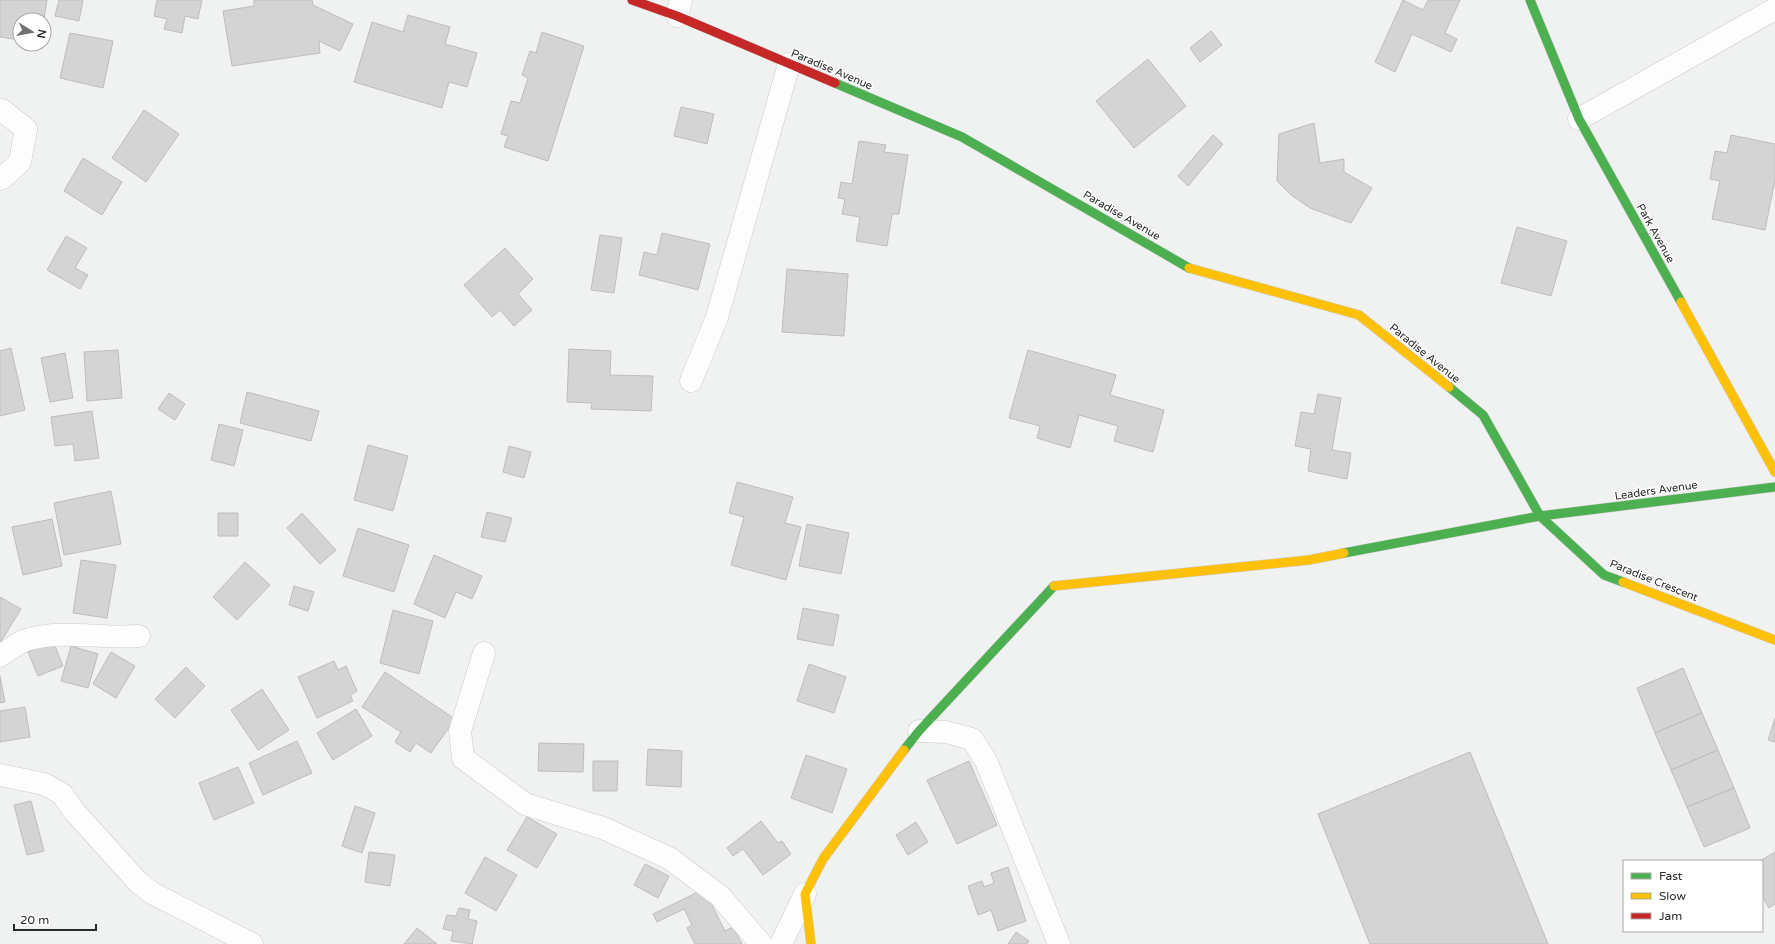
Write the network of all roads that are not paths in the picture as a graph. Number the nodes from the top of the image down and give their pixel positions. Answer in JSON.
{"nodes":[{"id":1,"x":632,"y":0,"type":"edge"},
{"id":2,"x":1530,"y":0,"type":"edge"},
{"id":3,"x":679,"y":8,"type":"edge"},
{"id":4,"x":1775,"y":9,"type":"edge"},
{"id":5,"x":789,"y":64,"type":"junction"},
{"id":6,"x":0,"y":110,"type":"edge"},
{"id":7,"x":1579,"y":119,"type":"junction"},
{"id":8,"x":0,"y":178,"type":"edge"},
{"id":9,"x":691,"y":381,"type":"dead end"},
{"id":10,"x":1775,"y":472,"type":"edge"},
{"id":11,"x":1775,"y":487,"type":"edge"},
{"id":12,"x":1540,"y":516,"type":"junction"},
{"id":13,"x":139,"y":636,"type":"dead end"},
{"id":14,"x":1775,"y":640,"type":"edge"},
{"id":15,"x":484,"y":653,"type":"dead end"},
{"id":16,"x":0,"y":656,"type":"edge"},
{"id":17,"x":919,"y":731,"type":"junction"},
{"id":18,"x":0,"y":775,"type":"edge"},
{"id":19,"x":805,"y":894,"type":"junction"},
{"id":20,"x":252,"y":944,"type":"edge"},
{"id":21,"x":761,"y":944,"type":"edge"},
{"id":22,"x":780,"y":944,"type":"edge"},
{"id":23,"x":811,"y":944,"type":"edge"},
{"id":24,"x":1059,"y":944,"type":"edge"}],
"edges":[{"from":1,"to":3,"type":"street","name":"Paradise Avenue"},
{"from":2,"to":7,"type":"street","name":"Park Avenue"},
{"from":3,"to":5,"type":"street","name":"Paradise Avenue"},
{"from":4,"to":7,"type":"street"},
{"from":5,"to":9,"type":"street"},
{"from":5,"to":12,"type":"street","name":"Paradise Avenue"},
{"from":6,"to":8,"type":"street"},
{"from":7,"to":10,"type":"street","name":"Park Avenue"},
{"from":11,"to":12,"type":"street","name":"Leaders Avenue"},
{"from":12,"to":14,"type":"street","name":"Paradise Crescent"},
{"from":12,"to":17,"type":"street","name":"Leaders Avenue"},
{"from":13,"to":16,"type":"street"},
{"from":15,"to":21,"type":"street"},
{"from":17,"to":19,"type":"street","name":"Leaders Avenue"},
{"from":17,"to":24,"type":"street"},
{"from":18,"to":20,"type":"street"},
{"from":19,"to":22,"type":"street"},
{"from":19,"to":23,"type":"street"}]}
